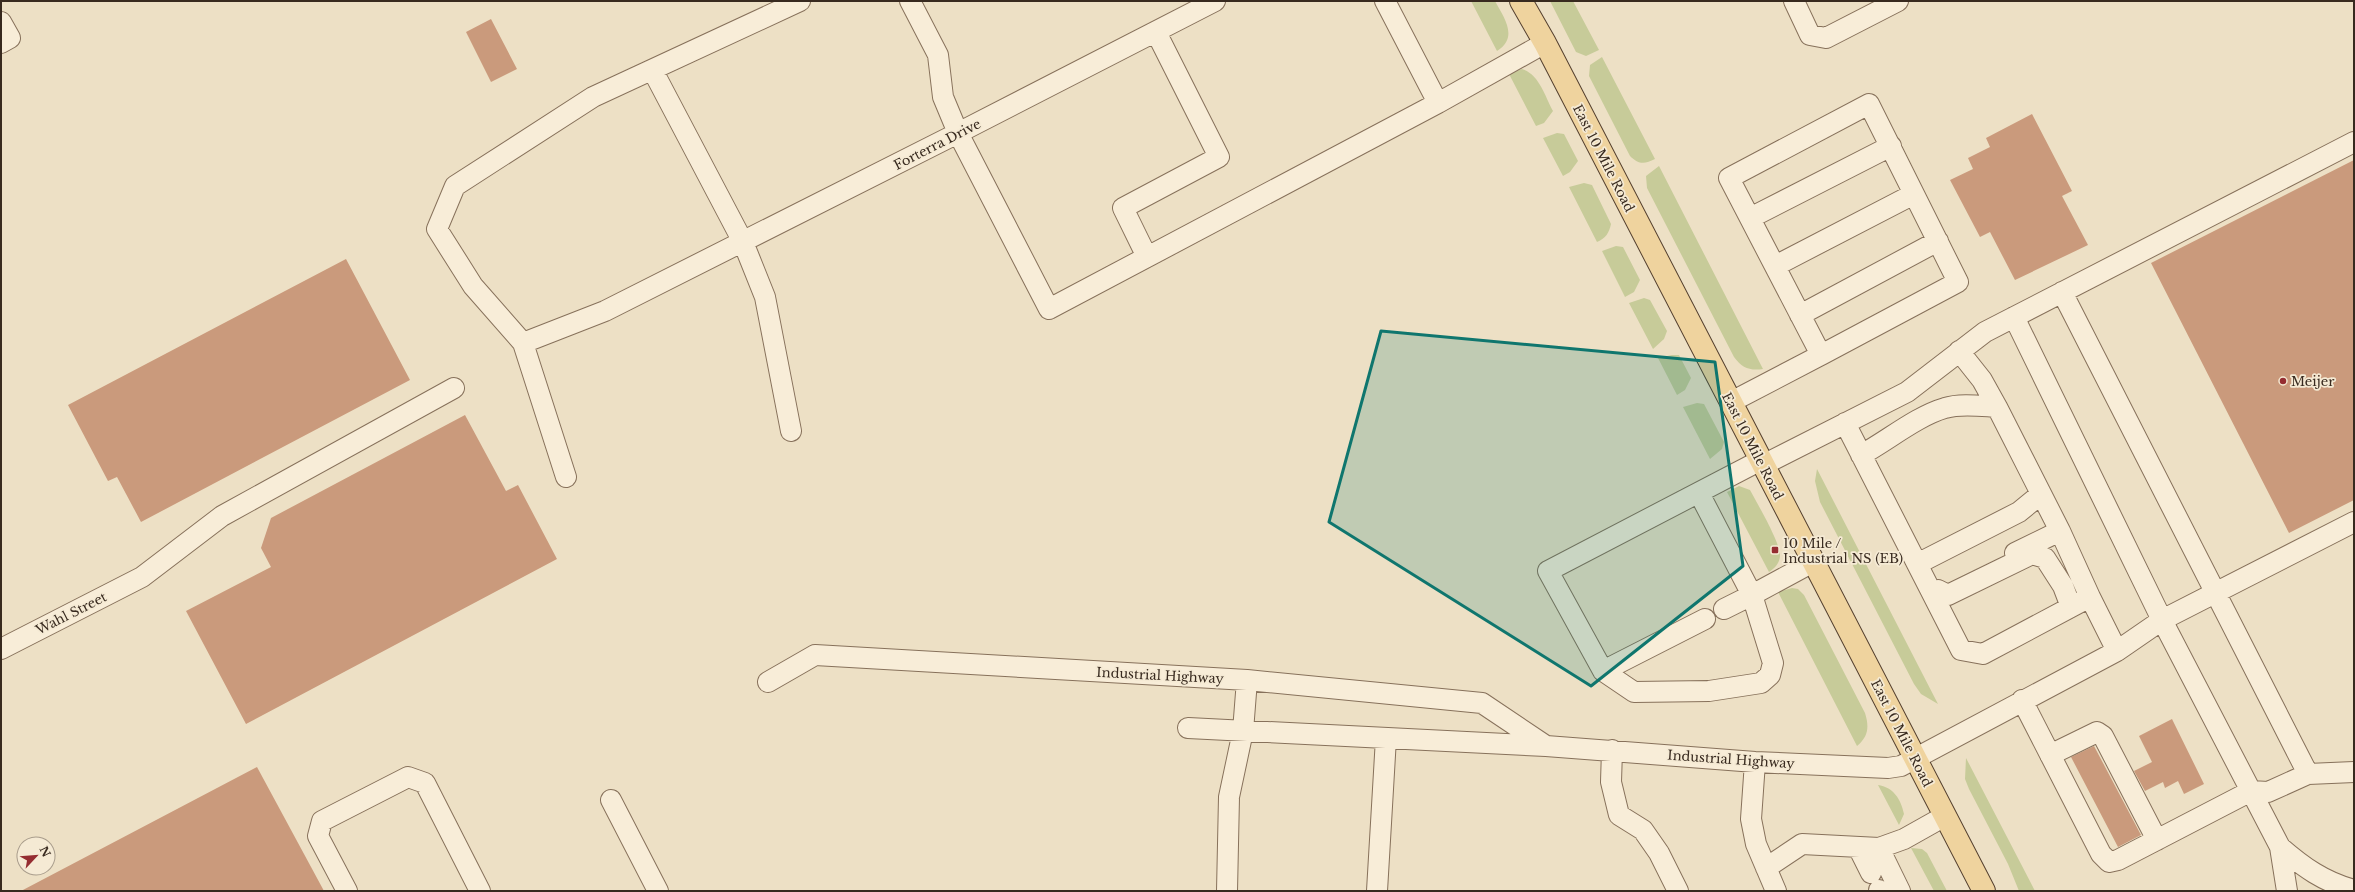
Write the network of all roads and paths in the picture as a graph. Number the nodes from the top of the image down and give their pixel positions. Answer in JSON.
{"nodes":[{"id":1,"x":800,"y":1,"type":"edge"},
{"id":2,"x":910,"y":1,"type":"edge"},
{"id":3,"x":1215,"y":1,"type":"edge"},
{"id":4,"x":1385,"y":1,"type":"edge"},
{"id":5,"x":1521,"y":1,"type":"edge"},
{"id":6,"x":1794,"y":1,"type":"edge"},
{"id":7,"x":1898,"y":1,"type":"edge"},
{"id":8,"x":1,"y":22,"type":"edge"},
{"id":9,"x":1156,"y":32,"type":"junction"},
{"id":10,"x":1,"y":43,"type":"edge"},
{"id":11,"x":1545,"y":43,"type":"junction"},
{"id":12,"x":653,"y":70,"type":"junction"},
{"id":13,"x":1438,"y":103,"type":"junction"},
{"id":14,"x":958,"y":133,"type":"junction"},
{"id":15,"x":2354,"y":142,"type":"edge"},
{"id":16,"x":1891,"y":146,"type":"junction"},
{"id":17,"x":1914,"y":194,"type":"junction"},
{"id":18,"x":1750,"y":218,"type":"junction"},
{"id":19,"x":1938,"y":241,"type":"junction"},
{"id":20,"x":742,"y":242,"type":"junction"},
{"id":21,"x":1147,"y":257,"type":"junction"},
{"id":22,"x":1775,"y":266,"type":"junction"},
{"id":23,"x":2062,"y":292,"type":"junction"},
{"id":24,"x":1800,"y":315,"type":"junction"},
{"id":25,"x":2014,"y":317,"type":"junction"},
{"id":26,"x":523,"y":343,"type":"junction"},
{"id":27,"x":1959,"y":351,"type":"junction"},
{"id":28,"x":1821,"y":355,"type":"junction"},
{"id":29,"x":454,"y":388,"type":"dead end"},
{"id":30,"x":1731,"y":402,"type":"junction"},
{"id":31,"x":1997,"y":407,"type":"junction"},
{"id":32,"x":1845,"y":423,"type":"junction"},
{"id":33,"x":792,"y":431,"type":"dead end"},
{"id":34,"x":1861,"y":455,"type":"junction"},
{"id":35,"x":1762,"y":463,"type":"junction"},
{"id":36,"x":566,"y":477,"type":"dead end"},
{"id":37,"x":1699,"y":493,"type":"junction"},
{"id":38,"x":2041,"y":494,"type":"junction"},
{"id":39,"x":2354,"y":522,"type":"edge"},
{"id":40,"x":2060,"y":531,"type":"junction"},
{"id":41,"x":1813,"y":562,"type":"junction"},
{"id":42,"x":1917,"y":564,"type":"junction"},
{"id":43,"x":1935,"y":592,"type":"junction"},
{"id":44,"x":2215,"y":593,"type":"junction"},
{"id":45,"x":1752,"y":595,"type":"junction"},
{"id":46,"x":2090,"y":597,"type":"junction"},
{"id":47,"x":2071,"y":607,"type":"junction"},
{"id":48,"x":1724,"y":609,"type":"dead end"},
{"id":49,"x":1705,"y":619,"type":"dead end"},
{"id":50,"x":2162,"y":620,"type":"junction"},
{"id":51,"x":1,"y":649,"type":"edge"},
{"id":52,"x":2117,"y":651,"type":"junction"},
{"id":53,"x":1603,"y":671,"type":"junction"},
{"id":54,"x":1246,"y":680,"type":"junction"},
{"id":55,"x":768,"y":682,"type":"dead end"},
{"id":56,"x":2022,"y":700,"type":"junction"},
{"id":57,"x":1188,"y":728,"type":"dead end"},
{"id":58,"x":1243,"y":731,"type":"junction"},
{"id":59,"x":1386,"y":738,"type":"junction"},
{"id":60,"x":1546,"y":746,"type":"junction"},
{"id":61,"x":1612,"y":750,"type":"junction"},
{"id":62,"x":2050,"y":755,"type":"junction"},
{"id":63,"x":1915,"y":758,"type":"junction"},
{"id":64,"x":1755,"y":762,"type":"junction"},
{"id":65,"x":2354,"y":772,"type":"edge"},
{"id":66,"x":2308,"y":774,"type":"junction"},
{"id":67,"x":2251,"y":792,"type":"junction"},
{"id":68,"x":611,"y":800,"type":"dead end"},
{"id":69,"x":1945,"y":816,"type":"junction"},
{"id":70,"x":2157,"y":840,"type":"junction"},
{"id":71,"x":1858,"y":847,"type":"junction"},
{"id":72,"x":2280,"y":847,"type":"junction"},
{"id":73,"x":1879,"y":848,"type":"junction"},
{"id":74,"x":1766,"y":868,"type":"junction"},
{"id":75,"x":1876,"y":885,"type":"edge"},
{"id":76,"x":2354,"y":890,"type":"edge"},
{"id":77,"x":347,"y":891,"type":"edge"},
{"id":78,"x":480,"y":891,"type":"edge"},
{"id":79,"x":658,"y":891,"type":"edge"},
{"id":80,"x":1227,"y":891,"type":"edge"},
{"id":81,"x":1377,"y":891,"type":"edge"},
{"id":82,"x":1678,"y":891,"type":"edge"},
{"id":83,"x":1776,"y":891,"type":"edge"},
{"id":84,"x":1900,"y":891,"type":"edge"},
{"id":85,"x":1984,"y":891,"type":"edge"},
{"id":86,"x":2287,"y":891,"type":"edge"}],
"edges":[{"from":1,"to":12,"type":"street"},
{"from":2,"to":14,"type":"street"},
{"from":3,"to":9,"type":"street","name":"Forterra Drive"},
{"from":4,"to":13,"type":"street"},
{"from":5,"to":11,"type":"main road","name":"East 10 Mile Road"},
{"from":6,"to":7,"type":"street"},
{"from":8,"to":10,"type":"street"},
{"from":9,"to":14,"type":"street","name":"Forterra Drive"},
{"from":9,"to":21,"type":"street"},
{"from":11,"to":13,"type":"street"},
{"from":11,"to":30,"type":"main road","name":"East 10 Mile Road"},
{"from":12,"to":20,"type":"street"},
{"from":12,"to":26,"type":"street"},
{"from":13,"to":21,"type":"street"},
{"from":14,"to":20,"type":"street","name":"Forterra Drive"},
{"from":14,"to":21,"type":"street"},
{"from":15,"to":23,"type":"street"},
{"from":16,"to":17,"type":"street"},
{"from":16,"to":18,"type":"street"},
{"from":16,"to":18,"type":"street"},
{"from":17,"to":19,"type":"street"},
{"from":17,"to":22,"type":"street"},
{"from":18,"to":22,"type":"street"},
{"from":19,"to":24,"type":"street"},
{"from":19,"to":28,"type":"street"},
{"from":20,"to":26,"type":"street","name":"Forterra Drive"},
{"from":20,"to":33,"type":"street"},
{"from":22,"to":24,"type":"street"},
{"from":23,"to":25,"type":"street"},
{"from":23,"to":44,"type":"street"},
{"from":24,"to":28,"type":"street"},
{"from":25,"to":27,"type":"street"},
{"from":25,"to":50,"type":"street"},
{"from":26,"to":36,"type":"street"},
{"from":27,"to":31,"type":"street"},
{"from":27,"to":32,"type":"street"},
{"from":28,"to":30,"type":"street"},
{"from":29,"to":51,"type":"street","name":"Wahl Street"},
{"from":30,"to":35,"type":"main road","name":"East 10 Mile Road"},
{"from":31,"to":34,"type":"street"},
{"from":31,"to":38,"type":"street"},
{"from":32,"to":34,"type":"street"},
{"from":32,"to":35,"type":"street"},
{"from":34,"to":42,"type":"street"},
{"from":35,"to":37,"type":"street"},
{"from":35,"to":41,"type":"main road","name":"East 10 Mile Road"},
{"from":37,"to":45,"type":"street"},
{"from":37,"to":53,"type":"street"},
{"from":38,"to":40,"type":"street"},
{"from":38,"to":42,"type":"street"},
{"from":39,"to":44,"type":"street","name":"Industrial Highway"},
{"from":40,"to":43,"type":"street"},
{"from":40,"to":46,"type":"street"},
{"from":41,"to":45,"type":"street"},
{"from":41,"to":63,"type":"main road","name":"East 10 Mile Road"},
{"from":42,"to":43,"type":"street"},
{"from":43,"to":47,"type":"street"},
{"from":43,"to":47,"type":"street"},
{"from":44,"to":50,"type":"street","name":"Industrial Highway"},
{"from":44,"to":66,"type":"street"},
{"from":45,"to":48,"type":"street"},
{"from":45,"to":53,"type":"street"},
{"from":46,"to":47,"type":"street"},
{"from":46,"to":52,"type":"street"},
{"from":49,"to":53,"type":"street"},
{"from":50,"to":52,"type":"street","name":"Industrial Highway"},
{"from":50,"to":67,"type":"street"},
{"from":52,"to":56,"type":"street","name":"Industrial Highway"},
{"from":54,"to":55,"type":"street","name":"Industrial Highway"},
{"from":54,"to":58,"type":"street"},
{"from":54,"to":60,"type":"street","name":"Industrial Highway"},
{"from":56,"to":62,"type":"street"},
{"from":56,"to":63,"type":"street","name":"Industrial Highway"},
{"from":57,"to":58,"type":"street","name":"Industrial Highway"},
{"from":58,"to":59,"type":"street","name":"Industrial Highway"},
{"from":58,"to":80,"type":"street"},
{"from":59,"to":60,"type":"street","name":"Industrial Highway"},
{"from":59,"to":81,"type":"street"},
{"from":60,"to":61,"type":"street","name":"Industrial Highway"},
{"from":61,"to":64,"type":"street","name":"Industrial Highway"},
{"from":61,"to":82,"type":"street"},
{"from":62,"to":70,"type":"street"},
{"from":62,"to":70,"type":"street"},
{"from":63,"to":64,"type":"street","name":"Industrial Highway"},
{"from":63,"to":69,"type":"main road","name":"East 10 Mile Road"},
{"from":64,"to":74,"type":"street"},
{"from":65,"to":66,"type":"street"},
{"from":66,"to":67,"type":"street"},
{"from":67,"to":70,"type":"street"},
{"from":67,"to":72,"type":"street"},
{"from":68,"to":79,"type":"street"},
{"from":69,"to":73,"type":"street"},
{"from":69,"to":85,"type":"main road","name":"East 10 Mile Road"},
{"from":71,"to":73,"type":"street"},
{"from":71,"to":74,"type":"street"},
{"from":71,"to":75,"type":"street"},
{"from":72,"to":76,"type":"street"},
{"from":72,"to":86,"type":"street"},
{"from":73,"to":84,"type":"street"},
{"from":74,"to":83,"type":"street"},
{"from":77,"to":78,"type":"street"}]}
